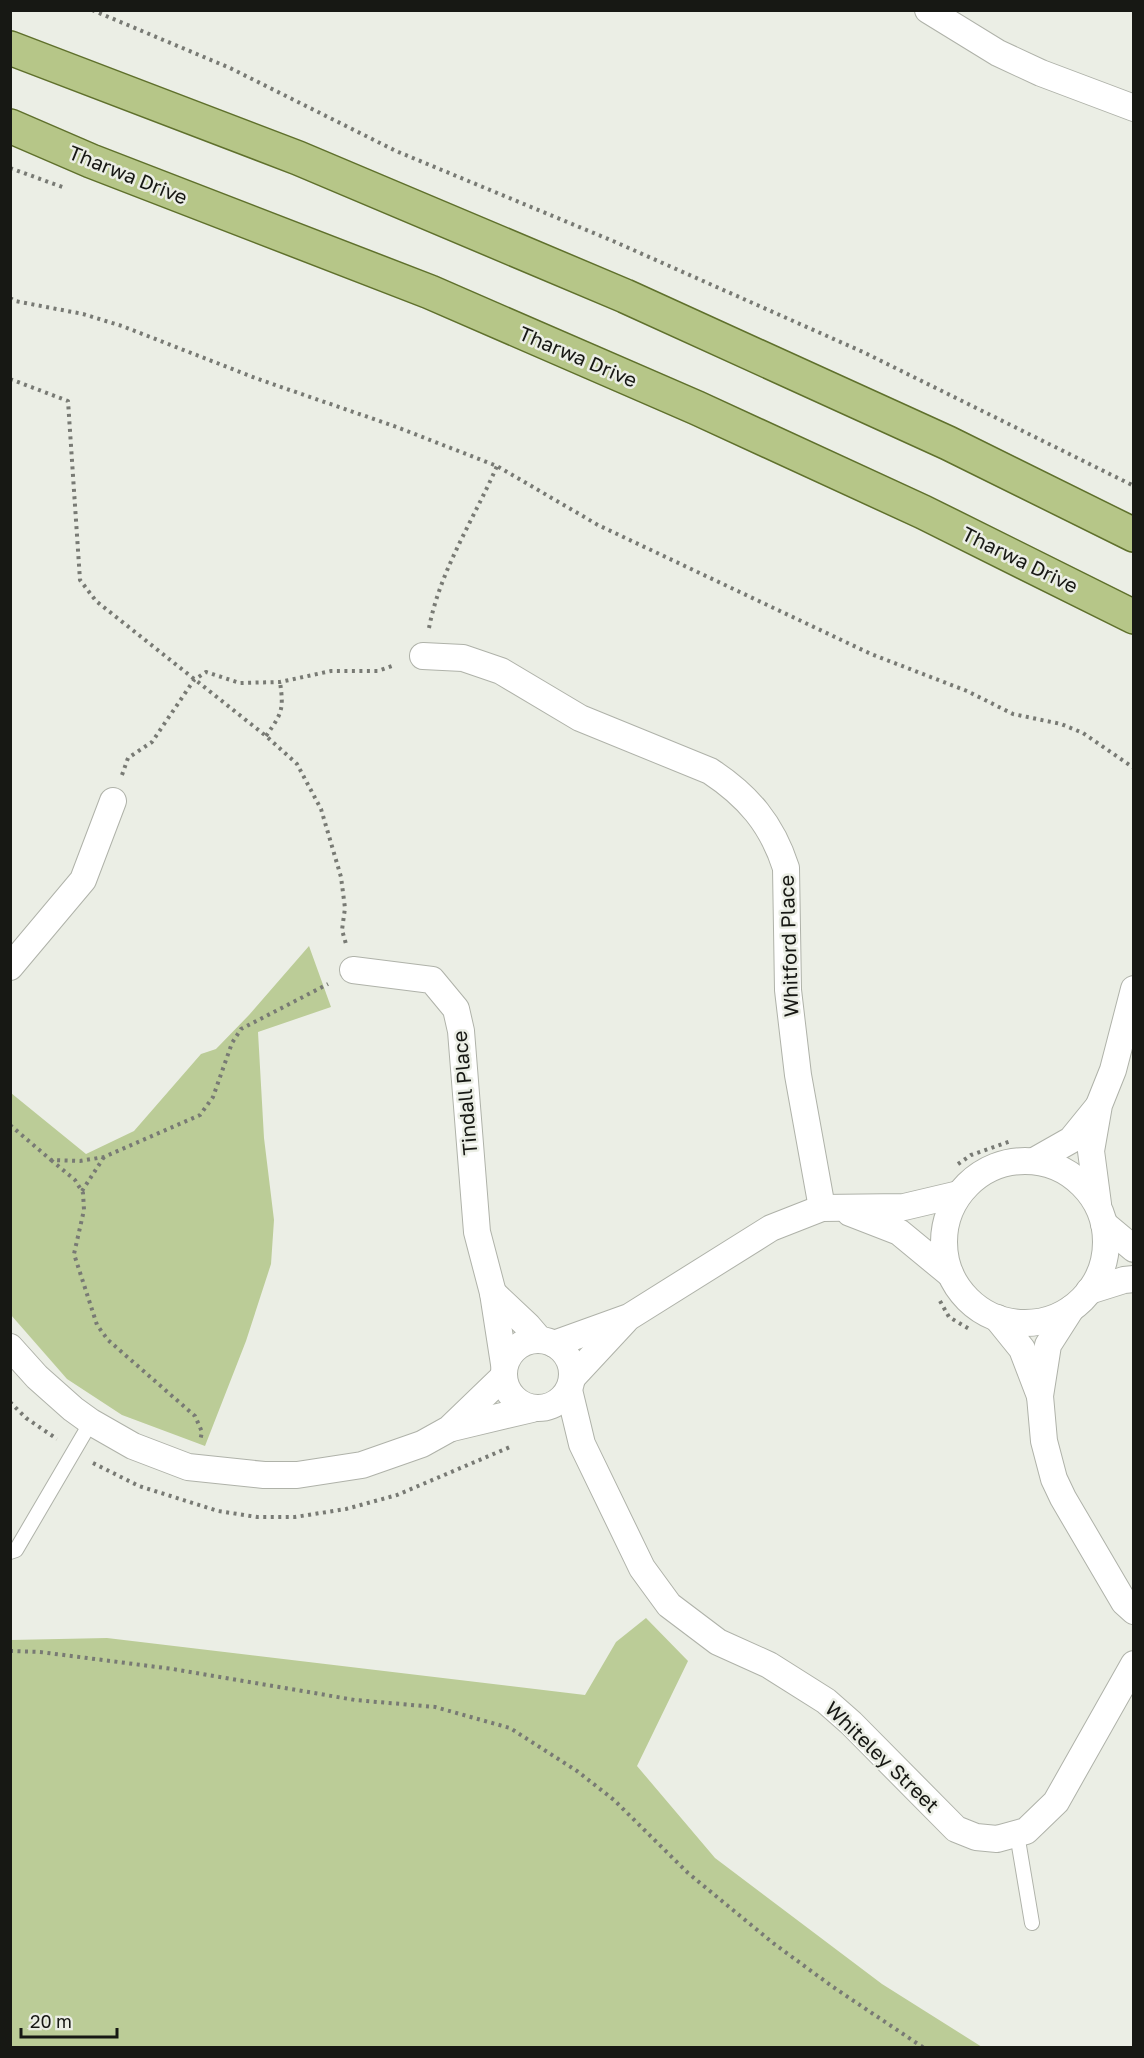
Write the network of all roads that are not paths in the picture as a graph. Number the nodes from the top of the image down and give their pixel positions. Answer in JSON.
{"nodes":[{"id":1,"x":928,"y":10,"type":"edge"},
{"id":2,"x":10,"y":48,"type":"edge"},
{"id":3,"x":1134,"y":108,"type":"edge"},
{"id":4,"x":10,"y":126,"type":"edge"},
{"id":5,"x":1134,"y":535,"type":"edge"},
{"id":6,"x":1134,"y":617,"type":"edge"},
{"id":7,"x":423,"y":656,"type":"road end"},
{"id":8,"x":113,"y":801,"type":"road end"},
{"id":9,"x":10,"y":967,"type":"edge"},
{"id":10,"x":353,"y":970,"type":"road end"},
{"id":11,"x":1134,"y":989,"type":"edge"},
{"id":12,"x":1099,"y":1105,"type":"junction"},
{"id":13,"x":1034,"y":1161,"type":"junction"},
{"id":14,"x":959,"y":1194,"type":"junction"},
{"id":15,"x":829,"y":1208,"type":"junction"},
{"id":16,"x":1101,"y":1217,"type":"junction"},
{"id":17,"x":1134,"y":1249,"type":"edge"},
{"id":18,"x":950,"y":1274,"type":"junction"},
{"id":19,"x":1134,"y":1279,"type":"edge"},
{"id":20,"x":493,"y":1293,"type":"junction"},
{"id":21,"x":1080,"y":1300,"type":"junction"},
{"id":22,"x":630,"y":1317,"type":"junction"},
{"id":23,"x":997,"y":1318,"type":"junction"},
{"id":24,"x":547,"y":1342,"type":"junction"},
{"id":25,"x":10,"y":1347,"type":"edge"},
{"id":26,"x":504,"y":1371,"type":"junction"},
{"id":27,"x":570,"y":1384,"type":"junction"},
{"id":28,"x":1040,"y":1396,"type":"junction"},
{"id":29,"x":538,"y":1409,"type":"junction"},
{"id":30,"x":92,"y":1422,"type":"junction"},
{"id":31,"x":449,"y":1429,"type":"junction"},
{"id":32,"x":582,"y":1444,"type":"junction"},
{"id":33,"x":10,"y":1551,"type":"edge"},
{"id":34,"x":1134,"y":1611,"type":"edge"},
{"id":35,"x":1134,"y":1664,"type":"edge"},
{"id":36,"x":1017,"y":1834,"type":"junction"},
{"id":37,"x":1032,"y":1923,"type":"dead end"}],
"edges":[{"from":1,"to":3,"type":"street"},
{"from":2,"to":5,"type":"main road"},
{"from":4,"to":6,"type":"main road","name":"Tharwa Drive"},
{"from":7,"to":15,"type":"street","name":"Whitford Place"},
{"from":8,"to":9,"type":"street"},
{"from":10,"to":20,"type":"street","name":"Tindall Place"},
{"from":11,"to":12,"type":"street"},
{"from":12,"to":13,"type":"street"},
{"from":12,"to":16,"type":"street"},
{"from":13,"to":14,"type":"street"},
{"from":13,"to":16,"type":"street"},
{"from":14,"to":15,"type":"street"},
{"from":14,"to":18,"type":"street"},
{"from":15,"to":18,"type":"street"},
{"from":15,"to":22,"type":"street"},
{"from":16,"to":17,"type":"street"},
{"from":16,"to":21,"type":"street"},
{"from":18,"to":23,"type":"street"},
{"from":19,"to":21,"type":"street"},
{"from":20,"to":24,"type":"street"},
{"from":20,"to":26,"type":"street","name":"Tindall Place"},
{"from":21,"to":23,"type":"street"},
{"from":21,"to":28,"type":"street"},
{"from":22,"to":24,"type":"street"},
{"from":22,"to":27,"type":"street"},
{"from":23,"to":28,"type":"street"},
{"from":24,"to":26,"type":"street"},
{"from":24,"to":27,"type":"street"},
{"from":25,"to":30,"type":"street"},
{"from":26,"to":29,"type":"street"},
{"from":26,"to":31,"type":"street"},
{"from":27,"to":29,"type":"street"},
{"from":27,"to":32,"type":"street","name":"Whiteley Street"},
{"from":28,"to":34,"type":"street"},
{"from":29,"to":31,"type":"street"},
{"from":29,"to":32,"type":"street","name":"Whiteley Street"},
{"from":30,"to":31,"type":"street"},
{"from":30,"to":33,"type":"lane"},
{"from":32,"to":36,"type":"street","name":"Whiteley Street"},
{"from":35,"to":36,"type":"street","name":"Whiteley Street"},
{"from":36,"to":37,"type":"lane"}]}
